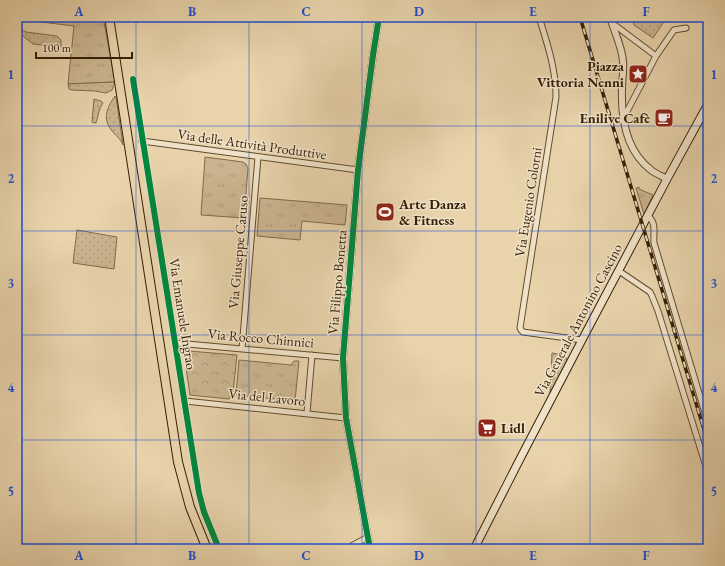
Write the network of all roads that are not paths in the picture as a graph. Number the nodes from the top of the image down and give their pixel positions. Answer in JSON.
{"nodes":[{"id":1,"x":109,"y":17,"type":"edge"},
{"id":2,"x":379,"y":17,"type":"edge"},
{"id":3,"x":539,"y":17,"type":"edge"},
{"id":4,"x":611,"y":20,"type":"edge"},
{"id":5,"x":686,"y":28,"type":"dead end"},
{"id":6,"x":656,"y":56,"type":"junction"},
{"id":7,"x":132,"y":79,"type":"dead end"},
{"id":8,"x":707,"y":108,"type":"edge"},
{"id":9,"x":623,"y":118,"type":"junction"},
{"id":10,"x":142,"y":141,"type":"junction"},
{"id":11,"x":258,"y":157,"type":"junction"},
{"id":12,"x":358,"y":170,"type":"junction"},
{"id":13,"x":667,"y":179,"type":"junction"},
{"id":14,"x":648,"y":216,"type":"junction"},
{"id":15,"x":619,"y":271,"type":"junction"},
{"id":16,"x":582,"y":340,"type":"junction"},
{"id":17,"x":176,"y":343,"type":"junction"},
{"id":18,"x":242,"y":349,"type":"junction"},
{"id":19,"x":312,"y":355,"type":"junction"},
{"id":20,"x":343,"y":358,"type":"junction"},
{"id":21,"x":185,"y":400,"type":"junction"},
{"id":22,"x":307,"y":413,"type":"junction"},
{"id":23,"x":346,"y":418,"type":"junction"},
{"id":24,"x":708,"y":423,"type":"edge"},
{"id":25,"x":708,"y":473,"type":"edge"},
{"id":26,"x":368,"y":537,"type":"junction"},
{"id":27,"x":207,"y":549,"type":"edge"},
{"id":28,"x":219,"y":549,"type":"edge"},
{"id":29,"x":346,"y":549,"type":"edge"},
{"id":30,"x":370,"y":549,"type":"edge"},
{"id":31,"x":474,"y":549,"type":"edge"}],
"edges":[{"from":1,"to":27,"type":"main road"},
{"from":2,"to":12,"type":"street","name":"Via Filippo Bonetta"},
{"from":3,"to":16,"type":"street","name":"Via Eugenio Colorni"},
{"from":4,"to":6,"type":"street"},
{"from":4,"to":9,"type":"street"},
{"from":5,"to":6,"type":"street"},
{"from":6,"to":9,"type":"street"},
{"from":7,"to":10,"type":"street","name":"Via Emanuele Ingrao"},
{"from":8,"to":13,"type":"main road","name":"Via Generale Antonino Cascino"},
{"from":9,"to":13,"type":"street"},
{"from":10,"to":11,"type":"street","name":"Via delle Attività Produttive"},
{"from":10,"to":17,"type":"street","name":"Via Emanuele Ingrao"},
{"from":11,"to":12,"type":"street","name":"Via delle Attività Produttive"},
{"from":11,"to":18,"type":"street","name":"Via Giuseppe Caruso"},
{"from":12,"to":20,"type":"street","name":"Via Filippo Bonetta"},
{"from":13,"to":14,"type":"main road","name":"Via Generale Antonino Cascino"},
{"from":14,"to":15,"type":"main road","name":"Via Generale Antonino Cascino"},
{"from":14,"to":24,"type":"street"},
{"from":15,"to":16,"type":"main road","name":"Via Generale Antonino Cascino"},
{"from":15,"to":25,"type":"street"},
{"from":16,"to":31,"type":"main road","name":"Via Generale Antonino Cascino"},
{"from":17,"to":18,"type":"street","name":"Via Rocco Chinnici"},
{"from":17,"to":21,"type":"street","name":"Via Emanuele Ingrao"},
{"from":18,"to":19,"type":"street","name":"Via Rocco Chinnici"},
{"from":19,"to":20,"type":"street","name":"Via Rocco Chinnici"},
{"from":19,"to":22,"type":"street"},
{"from":20,"to":23,"type":"street","name":"Via Filippo Bonetta"},
{"from":21,"to":22,"type":"street","name":"Via del Lavoro"},
{"from":21,"to":28,"type":"street","name":"Via Emanuele Ingrao"},
{"from":22,"to":23,"type":"street","name":"Via del Lavoro"},
{"from":23,"to":26,"type":"street","name":"Via Filippo Bonetta"},
{"from":26,"to":29,"type":"street"},
{"from":26,"to":30,"type":"street","name":"Via Filippo Bonetta"}]}
